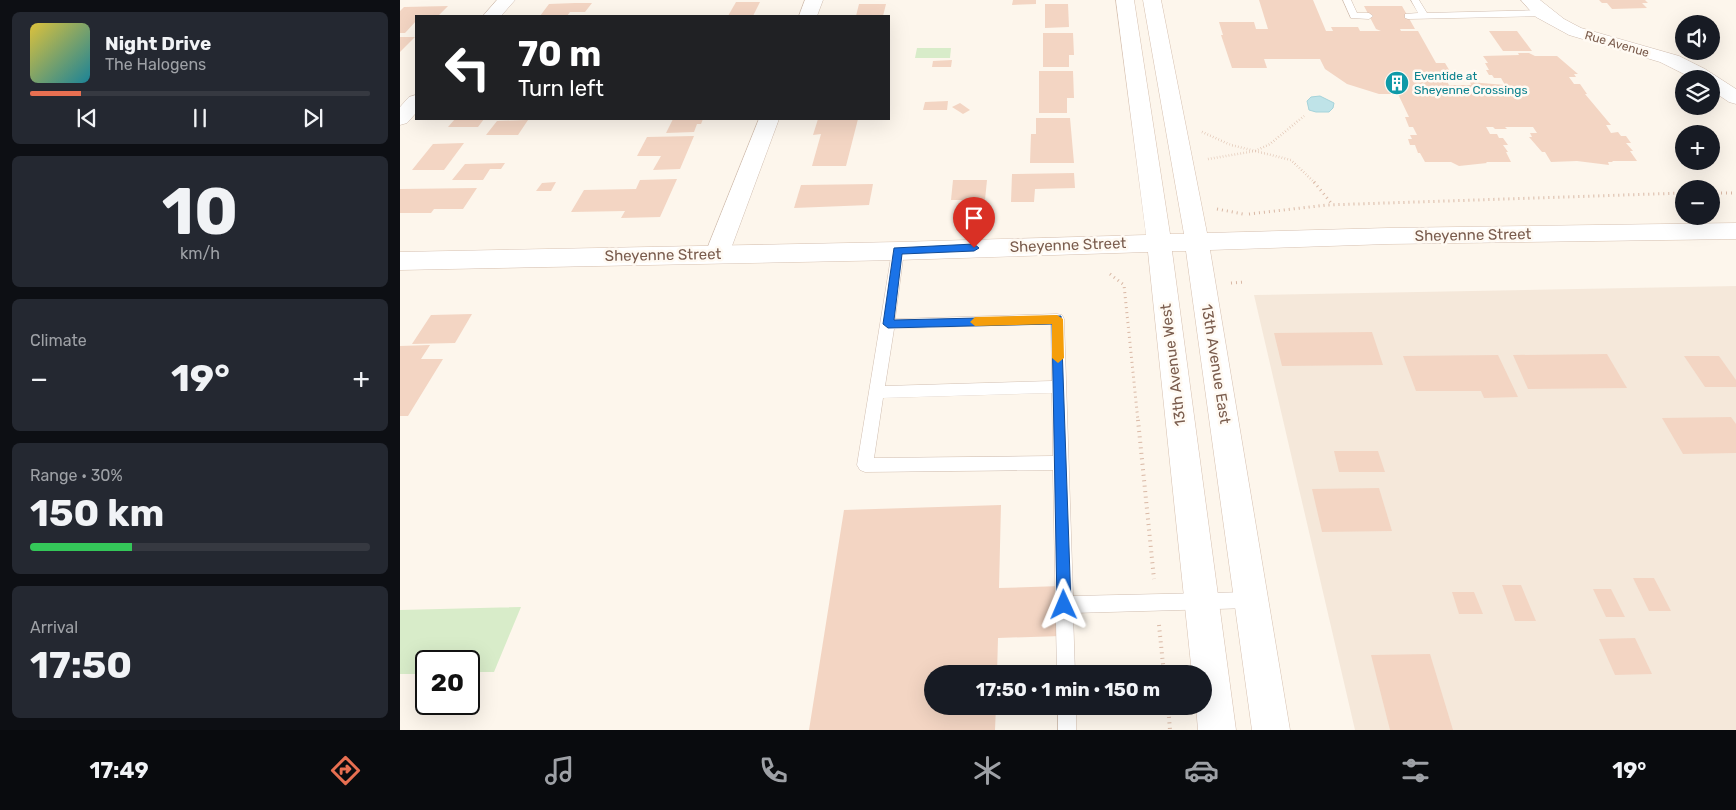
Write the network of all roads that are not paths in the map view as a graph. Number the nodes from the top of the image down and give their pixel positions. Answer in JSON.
{"nodes":[{"id":1,"x":506,"y":0,"type":"edge"},
{"id":2,"x":814,"y":0,"type":"edge"},
{"id":3,"x":1125,"y":0,"type":"edge"},
{"id":4,"x":1152,"y":0,"type":"edge"},
{"id":5,"x":1347,"y":0,"type":"edge"},
{"id":6,"x":1415,"y":0,"type":"edge"},
{"id":7,"x":1530,"y":0,"type":"edge"},
{"id":8,"x":1544,"y":13,"type":"junction"},
{"id":9,"x":493,"y":15,"type":"edge"},
{"id":10,"x":808,"y":15,"type":"edge"},
{"id":11,"x":1369,"y":16,"type":"dead end"},
{"id":12,"x":1408,"y":16,"type":"dead end"},
{"id":13,"x":1424,"y":16,"type":"junction"},
{"id":14,"x":1690,"y":70,"type":"edge"},
{"id":15,"x":1720,"y":87,"type":"edge"},
{"id":16,"x":1736,"y":98,"type":"edge"},
{"id":17,"x":415,"y":102,"type":"edge"},
{"id":18,"x":400,"y":119,"type":"edge"},
{"id":19,"x":769,"y":120,"type":"edge"},
{"id":20,"x":1736,"y":231,"type":"edge"},
{"id":21,"x":1159,"y":241,"type":"junction"},
{"id":22,"x":1197,"y":241,"type":"junction"},
{"id":23,"x":898,"y":251,"type":"junction"},
{"id":24,"x":717,"y":254,"type":"junction"},
{"id":25,"x":402,"y":263,"type":"edge"},
{"id":26,"x":888,"y":324,"type":"junction"},
{"id":27,"x":1059,"y":387,"type":"junction"},
{"id":28,"x":877,"y":392,"type":"junction"},
{"id":29,"x":1061,"y":463,"type":"junction"},
{"id":30,"x":1252,"y":600,"type":"junction"},
{"id":31,"x":1202,"y":601,"type":"junction"},
{"id":32,"x":1064,"y":605,"type":"junction"},
{"id":33,"x":1066,"y":665,"type":"edge"},
{"id":34,"x":1067,"y":715,"type":"edge"},
{"id":35,"x":1067,"y":730,"type":"edge"},
{"id":36,"x":1217,"y":730,"type":"edge"},
{"id":37,"x":1271,"y":730,"type":"edge"}],
"edges":[{"from":1,"to":9,"type":"main road"},
{"from":2,"to":10,"type":"main road"},
{"from":3,"to":21,"type":"main road","name":"13th Avenue West"},
{"from":4,"to":22,"type":"main road","name":"13th Avenue East"},
{"from":5,"to":11,"type":"lane"},
{"from":6,"to":13,"type":"lane"},
{"from":7,"to":8,"type":"main road","name":"Rue Avenue"},
{"from":8,"to":13,"type":"lane"},
{"from":8,"to":14,"type":"main road","name":"Rue Avenue"},
{"from":12,"to":13,"type":"lane"},
{"from":15,"to":16,"type":"main road","name":"Rue Avenue"},
{"from":17,"to":18,"type":"main road"},
{"from":19,"to":24,"type":"main road"},
{"from":20,"to":22,"type":"main road","name":"Sheyenne Street"},
{"from":21,"to":22,"type":"main road","name":"Sheyenne Street"},
{"from":21,"to":23,"type":"main road","name":"Sheyenne Street"},
{"from":21,"to":31,"type":"main road","name":"13th Avenue West"},
{"from":22,"to":30,"type":"main road","name":"13th Avenue East"},
{"from":23,"to":24,"type":"main road","name":"Sheyenne Street"},
{"from":23,"to":26,"type":"lane"},
{"from":24,"to":25,"type":"main road","name":"Sheyenne Street"},
{"from":26,"to":27,"type":"lane"},
{"from":26,"to":28,"type":"lane"},
{"from":27,"to":28,"type":"lane"},
{"from":27,"to":29,"type":"lane"},
{"from":28,"to":29,"type":"lane"},
{"from":29,"to":32,"type":"lane"},
{"from":30,"to":31,"type":"lane"},
{"from":30,"to":37,"type":"main road","name":"13th Avenue East"},
{"from":31,"to":32,"type":"lane"},
{"from":31,"to":36,"type":"main road","name":"13th Avenue West"},
{"from":32,"to":33,"type":"lane"},
{"from":34,"to":35,"type":"lane"}]}
